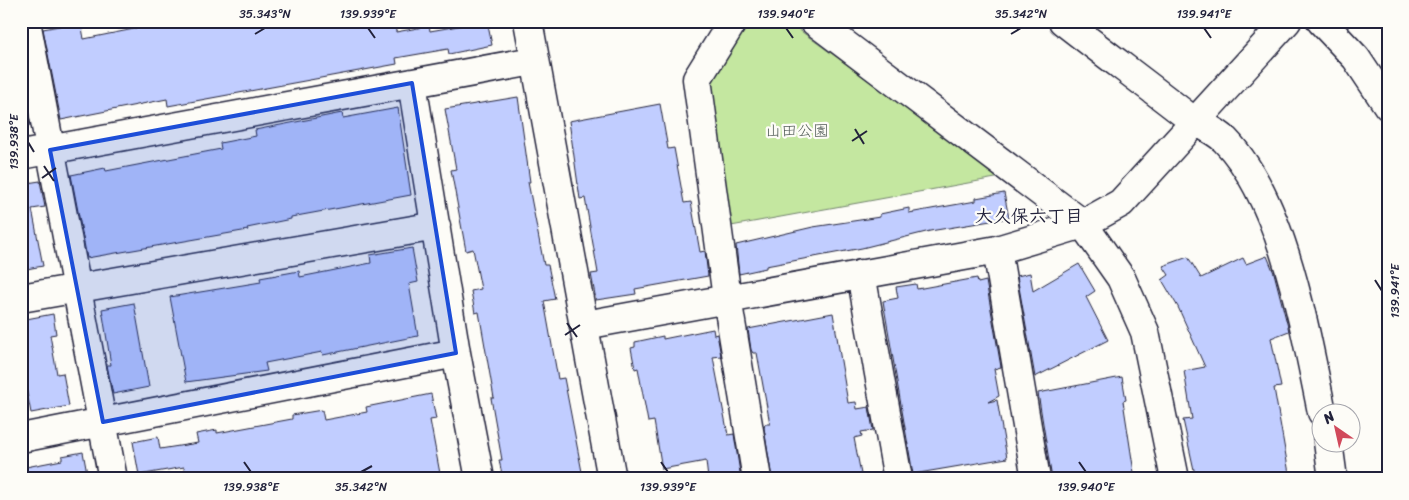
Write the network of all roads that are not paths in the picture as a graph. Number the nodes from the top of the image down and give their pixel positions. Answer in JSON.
{"nodes":[{"id":1,"x":26,"y":21,"type":"edge"},
{"id":2,"x":528,"y":21,"type":"edge"},
{"id":3,"x":733,"y":21,"type":"edge"},
{"id":4,"x":814,"y":21,"type":"edge"},
{"id":5,"x":1063,"y":21,"type":"edge"},
{"id":6,"x":1287,"y":21,"type":"edge"},
{"id":7,"x":1321,"y":21,"type":"edge"},
{"id":8,"x":533,"y":61,"type":"junction"},
{"id":9,"x":412,"y":83,"type":"junction"},
{"id":10,"x":1388,"y":106,"type":"edge"},
{"id":11,"x":1196,"y":122,"type":"junction"},
{"id":12,"x":50,"y":150,"type":"junction"},
{"id":13,"x":21,"y":155,"type":"edge"},
{"id":14,"x":1083,"y":224,"type":"junction"},
{"id":15,"x":436,"y":226,"type":"junction"},
{"id":16,"x":997,"y":250,"type":"junction"},
{"id":17,"x":862,"y":274,"type":"junction"},
{"id":18,"x":77,"y":288,"type":"junction"},
{"id":19,"x":21,"y":298,"type":"edge"},
{"id":20,"x":727,"y":298,"type":"junction"},
{"id":21,"x":585,"y":325,"type":"junction"},
{"id":22,"x":456,"y":353,"type":"junction"},
{"id":23,"x":1320,"y":402,"type":"edge"},
{"id":24,"x":103,"y":422,"type":"junction"},
{"id":25,"x":21,"y":438,"type":"edge"},
{"id":26,"x":1329,"y":452,"type":"edge"},
{"id":27,"x":113,"y":479,"type":"edge"},
{"id":28,"x":480,"y":479,"type":"edge"},
{"id":29,"x":612,"y":479,"type":"edge"},
{"id":30,"x":757,"y":479,"type":"edge"},
{"id":31,"x":898,"y":479,"type":"edge"},
{"id":32,"x":1036,"y":479,"type":"edge"},
{"id":33,"x":1175,"y":479,"type":"edge"},
{"id":34,"x":1333,"y":479,"type":"edge"}],
"edges":[{"from":1,"to":12,"type":"street"},
{"from":2,"to":8,"type":"street"},
{"from":3,"to":20,"type":"street"},
{"from":4,"to":14,"type":"street"},
{"from":5,"to":11,"type":"street"},
{"from":6,"to":11,"type":"street"},
{"from":7,"to":10,"type":"street"},
{"from":8,"to":9,"type":"street"},
{"from":8,"to":21,"type":"street"},
{"from":9,"to":12,"type":"street"},
{"from":9,"to":15,"type":"street"},
{"from":11,"to":14,"type":"street"},
{"from":11,"to":23,"type":"street"},
{"from":12,"to":13,"type":"street"},
{"from":12,"to":18,"type":"street"},
{"from":14,"to":16,"type":"street"},
{"from":14,"to":33,"type":"street"},
{"from":15,"to":18,"type":"street"},
{"from":15,"to":22,"type":"street"},
{"from":16,"to":17,"type":"street"},
{"from":16,"to":32,"type":"street"},
{"from":17,"to":20,"type":"street"},
{"from":17,"to":31,"type":"street"},
{"from":18,"to":19,"type":"street"},
{"from":18,"to":24,"type":"street"},
{"from":20,"to":21,"type":"street"},
{"from":20,"to":30,"type":"street"},
{"from":21,"to":29,"type":"street"},
{"from":22,"to":24,"type":"street"},
{"from":22,"to":28,"type":"street"},
{"from":24,"to":25,"type":"street"},
{"from":24,"to":27,"type":"street"},
{"from":26,"to":34,"type":"street"}]}
